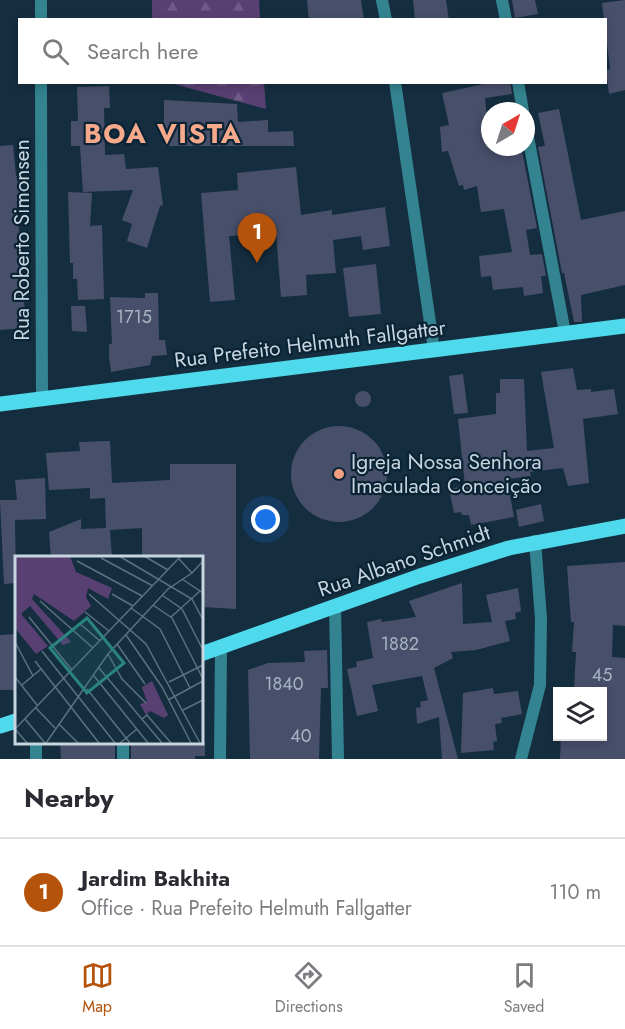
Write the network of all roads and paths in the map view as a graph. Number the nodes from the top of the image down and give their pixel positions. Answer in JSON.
{"nodes":[{"id":1,"x":41,"y":0,"type":"edge"},
{"id":2,"x":382,"y":0,"type":"edge"},
{"id":3,"x":502,"y":0,"type":"edge"},
{"id":4,"x":41,"y":18,"type":"edge"},
{"id":5,"x":386,"y":18,"type":"edge"},
{"id":6,"x":506,"y":18,"type":"edge"},
{"id":7,"x":41,"y":84,"type":"edge"},
{"id":8,"x":395,"y":84,"type":"edge"},
{"id":9,"x":518,"y":84,"type":"edge"},
{"id":10,"x":521,"y":102,"type":"edge"},
{"id":11,"x":532,"y":156,"type":"edge"},
{"id":12,"x":625,"y":326,"type":"edge"},
{"id":13,"x":565,"y":333,"type":"junction"},
{"id":14,"x":434,"y":350,"type":"junction"},
{"id":15,"x":42,"y":398,"type":"junction"},
{"id":16,"x":0,"y":404,"type":"edge"},
{"id":17,"x":625,"y":526,"type":"edge"},
{"id":18,"x":535,"y":541,"type":"junction"},
{"id":19,"x":335,"y":606,"type":"junction"},
{"id":20,"x":221,"y":647,"type":"junction"},
{"id":21,"x":202,"y":654,"type":"edge"},
{"id":22,"x":15,"y":721,"type":"edge"},
{"id":23,"x":0,"y":726,"type":"edge"},
{"id":24,"x":220,"y":759,"type":"edge"},
{"id":25,"x":338,"y":759,"type":"edge"},
{"id":26,"x":521,"y":759,"type":"edge"}],
"edges":[{"from":1,"to":4,"type":"street"},
{"from":2,"to":5,"type":"street"},
{"from":3,"to":6,"type":"street"},
{"from":7,"to":15,"type":"street","name":"Rua Roberto Simonsen"},
{"from":8,"to":14,"type":"street"},
{"from":9,"to":10,"type":"street"},
{"from":11,"to":13,"type":"street"},
{"from":12,"to":13,"type":"main road","name":"Rua Prefeito Helmuth Fallgatter"},
{"from":13,"to":14,"type":"main road","name":"Rua Prefeito Helmuth Fallgatter"},
{"from":14,"to":15,"type":"main road","name":"Rua Prefeito Helmuth Fallgatter"},
{"from":15,"to":16,"type":"main road","name":"Rua Prefeito Helmuth Fallgatter"},
{"from":17,"to":18,"type":"main road","name":"Rua Albano Schmidt"},
{"from":18,"to":19,"type":"main road","name":"Rua Albano Schmidt"},
{"from":18,"to":26,"type":"street"},
{"from":19,"to":20,"type":"main road","name":"Rua Albano Schmidt"},
{"from":19,"to":25,"type":"street"},
{"from":20,"to":21,"type":"main road","name":"Rua Albano Schmidt"},
{"from":20,"to":24,"type":"street"},
{"from":22,"to":23,"type":"main road"}]}
